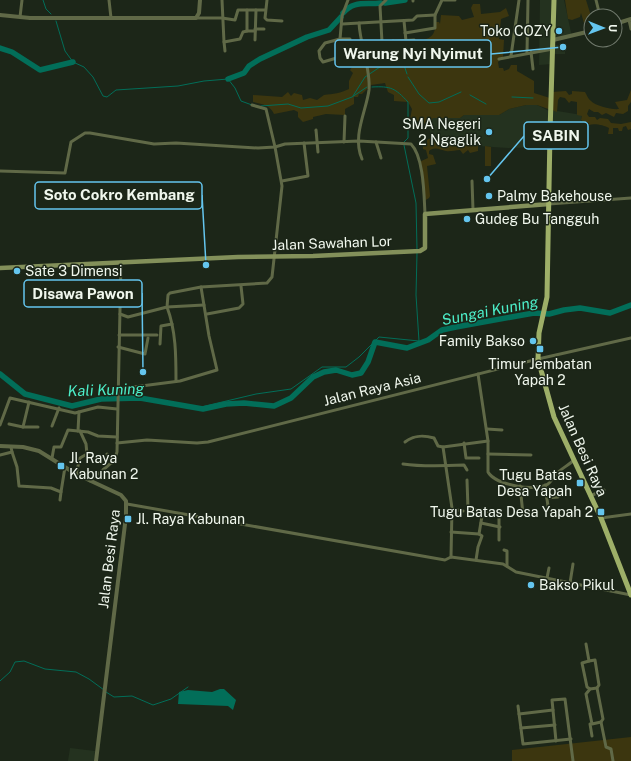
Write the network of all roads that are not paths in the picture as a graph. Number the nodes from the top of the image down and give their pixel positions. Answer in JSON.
{"nodes":[{"id":1,"x":22,"y":0,"type":"edge"},
{"id":2,"x":109,"y":0,"type":"edge"},
{"id":3,"x":200,"y":0,"type":"edge"},
{"id":4,"x":222,"y":0,"type":"edge"},
{"id":5,"x":267,"y":0,"type":"edge"},
{"id":6,"x":348,"y":0,"type":"edge"},
{"id":7,"x":386,"y":0,"type":"edge"},
{"id":8,"x":437,"y":0,"type":"edge"},
{"id":9,"x":455,"y":0,"type":"edge"},
{"id":10,"x":518,"y":0,"type":"edge"},
{"id":11,"x":528,"y":0,"type":"edge"},
{"id":12,"x":554,"y":0,"type":"edge"},
{"id":13,"x":442,"y":1,"type":"edge"},
{"id":14,"x":247,"y":10,"type":"junction"},
{"id":15,"x":256,"y":10,"type":"junction"},
{"id":16,"x":265,"y":10,"type":"junction"},
{"id":17,"x":0,"y":15,"type":"edge"},
{"id":18,"x":435,"y":15,"type":"junction"},
{"id":19,"x":20,"y":17,"type":"junction"},
{"id":20,"x":112,"y":18,"type":"junction"},
{"id":21,"x":196,"y":18,"type":"junction"},
{"id":22,"x":222,"y":18,"type":"junction"},
{"id":23,"x":630,"y":20,"type":"edge"},
{"id":24,"x":282,"y":21,"type":"dead end"},
{"id":25,"x":404,"y":21,"type":"junction"},
{"id":26,"x":359,"y":23,"type":"junction"},
{"id":27,"x":380,"y":23,"type":"junction"},
{"id":28,"x":342,"y":24,"type":"junction"},
{"id":29,"x":264,"y":29,"type":"dead end"},
{"id":30,"x":631,"y":29,"type":"edge"},
{"id":31,"x":255,"y":30,"type":"junction"},
{"id":32,"x":247,"y":31,"type":"junction"},
{"id":33,"x":405,"y":33,"type":"junction"},
{"id":34,"x":583,"y":33,"type":"edge"},
{"id":35,"x":340,"y":39,"type":"junction"},
{"id":36,"x":350,"y":39,"type":"dead end"},
{"id":37,"x":255,"y":40,"type":"dead end"},
{"id":38,"x":406,"y":40,"type":"junction"},
{"id":39,"x":414,"y":40,"type":"dead end"},
{"id":40,"x":553,"y":40,"type":"junction"},
{"id":41,"x":393,"y":41,"type":"junction"},
{"id":42,"x":224,"y":42,"type":"junction"},
{"id":43,"x":382,"y":42,"type":"junction"},
{"id":44,"x":362,"y":47,"type":"junction"},
{"id":45,"x":553,"y":49,"type":"junction"},
{"id":46,"x":225,"y":51,"type":"dead end"},
{"id":47,"x":531,"y":52,"type":"junction"},
{"id":48,"x":527,"y":53,"type":"junction"},
{"id":49,"x":394,"y":54,"type":"dead end"},
{"id":50,"x":511,"y":56,"type":"junction"},
{"id":51,"x":340,"y":57,"type":"dead end"},
{"id":52,"x":499,"y":59,"type":"dead end"},
{"id":53,"x":533,"y":69,"type":"dead end"},
{"id":54,"x":252,"y":106,"type":"dead end"},
{"id":55,"x":346,"y":116,"type":"dead end"},
{"id":56,"x":316,"y":130,"type":"dead end"},
{"id":57,"x":359,"y":141,"type":"junction"},
{"id":58,"x":317,"y":142,"type":"junction"},
{"id":59,"x":344,"y":142,"type":"junction"},
{"id":60,"x":376,"y":142,"type":"junction"},
{"id":61,"x":304,"y":143,"type":"junction"},
{"id":62,"x":275,"y":147,"type":"junction"},
{"id":63,"x":318,"y":152,"type":"dead end"},
{"id":64,"x":380,"y":158,"type":"dead end"},
{"id":65,"x":362,"y":159,"type":"dead end"},
{"id":66,"x":0,"y":171,"type":"edge"},
{"id":67,"x":282,"y":181,"type":"junction"},
{"id":68,"x":472,"y":181,"type":"dead end"},
{"id":69,"x":631,"y":198,"type":"edge"},
{"id":70,"x":549,"y":204,"type":"junction"},
{"id":71,"x":473,"y":210,"type":"junction"},
{"id":72,"x":425,"y":214,"type":"junction"},
{"id":73,"x":274,"y":257,"type":"junction"},
{"id":74,"x":121,"y":262,"type":"junction"},
{"id":75,"x":0,"y":268,"type":"edge"},
{"id":76,"x":241,"y":286,"type":"junction"},
{"id":77,"x":201,"y":287,"type":"junction"},
{"id":78,"x":204,"y":305,"type":"junction"},
{"id":79,"x":167,"y":307,"type":"junction"},
{"id":80,"x":120,"y":314,"type":"junction"},
{"id":81,"x":207,"y":314,"type":"junction"},
{"id":82,"x":172,"y":324,"type":"junction"},
{"id":83,"x":119,"y":335,"type":"junction"},
{"id":84,"x":157,"y":335,"type":"dead end"},
{"id":85,"x":148,"y":338,"type":"dead end"},
{"id":86,"x":631,"y":338,"type":"edge"},
{"id":87,"x":160,"y":344,"type":"dead end"},
{"id":88,"x":118,"y":347,"type":"junction"},
{"id":89,"x":538,"y":359,"type":"junction"},
{"id":90,"x":478,"y":374,"type":"junction"},
{"id":91,"x":176,"y":382,"type":"junction"},
{"id":92,"x":118,"y":389,"type":"junction"},
{"id":93,"x":29,"y":402,"type":"junction"},
{"id":94,"x":59,"y":408,"type":"junction"},
{"id":95,"x":117,"y":409,"type":"junction"},
{"id":96,"x":79,"y":412,"type":"junction"},
{"id":97,"x":9,"y":424,"type":"dead end"},
{"id":98,"x":0,"y":425,"type":"edge"},
{"id":99,"x":52,"y":426,"type":"dead end"},
{"id":100,"x":23,"y":427,"type":"junction"},
{"id":101,"x":38,"y":427,"type":"dead end"},
{"id":102,"x":487,"y":429,"type":"junction"},
{"id":103,"x":502,"y":430,"type":"dead end"},
{"id":104,"x":79,"y":431,"type":"junction"},
{"id":105,"x":117,"y":436,"type":"junction"},
{"id":106,"x":488,"y":441,"type":"junction"},
{"id":107,"x":117,"y":442,"type":"junction"},
{"id":108,"x":405,"y":442,"type":"dead end"},
{"id":109,"x":464,"y":443,"type":"junction"},
{"id":110,"x":0,"y":446,"type":"edge"},
{"id":111,"x":11,"y":447,"type":"junction"},
{"id":112,"x":443,"y":447,"type":"junction"},
{"id":113,"x":12,"y":452,"type":"junction"},
{"id":114,"x":106,"y":454,"type":"dead end"},
{"id":115,"x":488,"y":454,"type":"junction"},
{"id":116,"x":0,"y":455,"type":"edge"},
{"id":117,"x":531,"y":455,"type":"dead end"},
{"id":118,"x":52,"y":458,"type":"junction"},
{"id":119,"x":479,"y":458,"type":"dead end"},
{"id":120,"x":573,"y":462,"type":"junction"},
{"id":121,"x":112,"y":463,"type":"junction"},
{"id":122,"x":403,"y":464,"type":"dead end"},
{"id":123,"x":446,"y":464,"type":"junction"},
{"id":124,"x":65,"y":467,"type":"junction"},
{"id":125,"x":468,"y":470,"type":"dead end"},
{"id":126,"x":76,"y":474,"type":"junction"},
{"id":127,"x":467,"y":480,"type":"dead end"},
{"id":128,"x":90,"y":481,"type":"junction"},
{"id":129,"x":545,"y":485,"type":"junction"},
{"id":130,"x":520,"y":486,"type":"junction"},
{"id":131,"x":604,"y":490,"type":"dead end"},
{"id":132,"x":62,"y":492,"type":"junction"},
{"id":133,"x":590,"y":496,"type":"junction"},
{"id":134,"x":558,"y":497,"type":"dead end"},
{"id":135,"x":547,"y":498,"type":"junction"},
{"id":136,"x":60,"y":500,"type":"dead end"},
{"id":137,"x":127,"y":504,"type":"junction"},
{"id":138,"x":548,"y":506,"type":"dead end"},
{"id":139,"x":452,"y":509,"type":"junction"},
{"id":140,"x":483,"y":510,"type":"junction"},
{"id":141,"x":463,"y":511,"type":"dead end"},
{"id":142,"x":523,"y":514,"type":"dead end"},
{"id":143,"x":631,"y":514,"type":"edge"},
{"id":144,"x":601,"y":518,"type":"junction"},
{"id":145,"x":481,"y":523,"type":"junction"},
{"id":146,"x":500,"y":527,"type":"junction"},
{"id":147,"x":451,"y":532,"type":"junction"},
{"id":148,"x":486,"y":532,"type":"dead end"},
{"id":149,"x":480,"y":535,"type":"junction"},
{"id":150,"x":499,"y":540,"type":"dead end"},
{"id":151,"x":504,"y":550,"type":"dead end"},
{"id":152,"x":451,"y":556,"type":"junction"},
{"id":153,"x":476,"y":560,"type":"junction"},
{"id":154,"x":574,"y":564,"type":"dead end"},
{"id":155,"x":507,"y":566,"type":"junction"},
{"id":156,"x":549,"y":568,"type":"dead end"},
{"id":157,"x":547,"y":578,"type":"junction"},
{"id":158,"x":570,"y":583,"type":"junction"},
{"id":159,"x":631,"y":595,"type":"edge"},
{"id":160,"x":586,"y":644,"type":"dead end"},
{"id":161,"x":589,"y":661,"type":"junction"},
{"id":162,"x":590,"y":688,"type":"junction"},
{"id":163,"x":597,"y":688,"type":"junction"},
{"id":164,"x":518,"y":706,"type":"dead end"},
{"id":165,"x":553,"y":710,"type":"junction"},
{"id":166,"x":519,"y":714,"type":"junction"},
{"id":167,"x":601,"y":722,"type":"junction"},
{"id":168,"x":591,"y":724,"type":"junction"},
{"id":169,"x":555,"y":725,"type":"junction"},
{"id":170,"x":585,"y":725,"type":"dead end"},
{"id":171,"x":521,"y":728,"type":"junction"},
{"id":172,"x":592,"y":736,"type":"dead end"},
{"id":173,"x":570,"y":739,"type":"junction"},
{"id":174,"x":556,"y":741,"type":"junction"},
{"id":175,"x":96,"y":761,"type":"edge"},
{"id":176,"x":573,"y":761,"type":"edge"},
{"id":177,"x":613,"y":761,"type":"edge"}],
"edges":[{"from":1,"to":19,"type":"street"},
{"from":2,"to":20,"type":"street"},
{"from":3,"to":21,"type":"street"},
{"from":4,"to":22,"type":"street"},
{"from":5,"to":16,"type":"street"},
{"from":6,"to":28,"type":"street"},
{"from":7,"to":27,"type":"street"},
{"from":8,"to":13,"type":"street"},
{"from":9,"to":13,"type":"street"},
{"from":10,"to":50,"type":"street"},
{"from":11,"to":48,"type":"street"},
{"from":12,"to":40,"type":"main road","name":"Jalan Besi Raya"},
{"from":13,"to":18,"type":"street"},
{"from":14,"to":15,"type":"street"},
{"from":14,"to":22,"type":"street"},
{"from":14,"to":32,"type":"street"},
{"from":15,"to":16,"type":"street"},
{"from":15,"to":31,"type":"street"},
{"from":16,"to":24,"type":"street"},
{"from":17,"to":19,"type":"street"},
{"from":18,"to":25,"type":"street"},
{"from":18,"to":33,"type":"street"},
{"from":19,"to":20,"type":"street"},
{"from":20,"to":21,"type":"street"},
{"from":21,"to":22,"type":"street"},
{"from":22,"to":42,"type":"street"},
{"from":23,"to":30,"type":"street"},
{"from":25,"to":27,"type":"street"},
{"from":25,"to":33,"type":"street"},
{"from":26,"to":27,"type":"street"},
{"from":26,"to":28,"type":"street"},
{"from":26,"to":44,"type":"street"},
{"from":27,"to":43,"type":"street"},
{"from":28,"to":35,"type":"street"},
{"from":29,"to":31,"type":"street"},
{"from":31,"to":32,"type":"street"},
{"from":31,"to":37,"type":"street"},
{"from":32,"to":42,"type":"street"},
{"from":33,"to":38,"type":"street"},
{"from":34,"to":40,"type":"street"},
{"from":35,"to":36,"type":"street"},
{"from":35,"to":51,"type":"street"},
{"from":38,"to":39,"type":"street"},
{"from":38,"to":41,"type":"street"},
{"from":40,"to":45,"type":"main road","name":"Jalan Besi Raya"},
{"from":41,"to":43,"type":"street"},
{"from":41,"to":49,"type":"street"},
{"from":42,"to":46,"type":"street"},
{"from":43,"to":44,"type":"street"},
{"from":44,"to":57,"type":"street"},
{"from":45,"to":47,"type":"street"},
{"from":45,"to":70,"type":"main road","name":"Jalan Besi Raya"},
{"from":47,"to":48,"type":"street"},
{"from":47,"to":53,"type":"street"},
{"from":48,"to":50,"type":"street"},
{"from":50,"to":52,"type":"street"},
{"from":54,"to":62,"type":"street"},
{"from":55,"to":59,"type":"street"},
{"from":56,"to":58,"type":"street"},
{"from":57,"to":59,"type":"street"},
{"from":57,"to":60,"type":"street"},
{"from":57,"to":65,"type":"street"},
{"from":58,"to":59,"type":"street"},
{"from":58,"to":61,"type":"street"},
{"from":58,"to":63,"type":"street"},
{"from":60,"to":64,"type":"street"},
{"from":60,"to":72,"type":"street"},
{"from":61,"to":62,"type":"street"},
{"from":61,"to":67,"type":"street"},
{"from":62,"to":66,"type":"street"},
{"from":62,"to":67,"type":"street"},
{"from":67,"to":73,"type":"street"},
{"from":68,"to":71,"type":"street"},
{"from":69,"to":70,"type":"street"},
{"from":70,"to":71,"type":"main road"},
{"from":70,"to":89,"type":"main road","name":"Jalan Besi Raya"},
{"from":71,"to":72,"type":"main road"},
{"from":72,"to":73,"type":"main road","name":"Jalan Sawahan Lor"},
{"from":73,"to":74,"type":"main road","name":"Jalan Sawahan Lor"},
{"from":73,"to":76,"type":"street"},
{"from":74,"to":75,"type":"main road","name":"Jalan Sawahan Lor"},
{"from":74,"to":80,"type":"street"},
{"from":76,"to":77,"type":"street"},
{"from":76,"to":81,"type":"street"},
{"from":77,"to":78,"type":"street"},
{"from":77,"to":79,"type":"street"},
{"from":78,"to":79,"type":"street"},
{"from":78,"to":81,"type":"street"},
{"from":79,"to":80,"type":"street"},
{"from":79,"to":82,"type":"street"},
{"from":80,"to":83,"type":"street"},
{"from":81,"to":91,"type":"street"},
{"from":82,"to":87,"type":"street"},
{"from":82,"to":91,"type":"street"},
{"from":83,"to":84,"type":"street"},
{"from":83,"to":88,"type":"street"},
{"from":85,"to":88,"type":"street"},
{"from":86,"to":89,"type":"street","name":"Jalan Raya Asia"},
{"from":88,"to":92,"type":"street"},
{"from":89,"to":90,"type":"street","name":"Jalan Raya Asia"},
{"from":89,"to":120,"type":"main road","name":"Jalan Besi Raya"},
{"from":90,"to":102,"type":"street"},
{"from":90,"to":107,"type":"street","name":"Jalan Raya Asia"},
{"from":91,"to":92,"type":"street"},
{"from":92,"to":95,"type":"street"},
{"from":93,"to":94,"type":"street"},
{"from":93,"to":98,"type":"street"},
{"from":93,"to":100,"type":"street"},
{"from":94,"to":96,"type":"street"},
{"from":94,"to":99,"type":"street"},
{"from":95,"to":96,"type":"street"},
{"from":95,"to":105,"type":"street"},
{"from":96,"to":104,"type":"street"},
{"from":97,"to":100,"type":"street"},
{"from":100,"to":101,"type":"street"},
{"from":102,"to":103,"type":"street"},
{"from":102,"to":106,"type":"street"},
{"from":104,"to":105,"type":"street"},
{"from":104,"to":118,"type":"street"},
{"from":104,"to":126,"type":"street"},
{"from":105,"to":107,"type":"street"},
{"from":106,"to":109,"type":"street"},
{"from":106,"to":115,"type":"street"},
{"from":107,"to":121,"type":"street"},
{"from":108,"to":112,"type":"street"},
{"from":109,"to":112,"type":"street"},
{"from":109,"to":119,"type":"street"},
{"from":110,"to":111,"type":"street","name":"Jalan Besi Raya"},
{"from":111,"to":113,"type":"street"},
{"from":111,"to":118,"type":"street","name":"Jalan Besi Raya"},
{"from":112,"to":123,"type":"street"},
{"from":113,"to":116,"type":"street"},
{"from":113,"to":132,"type":"street"},
{"from":114,"to":121,"type":"street"},
{"from":115,"to":117,"type":"street"},
{"from":115,"to":130,"type":"street"},
{"from":118,"to":124,"type":"street","name":"Jalan Besi Raya"},
{"from":120,"to":129,"type":"street"},
{"from":120,"to":133,"type":"main road","name":"Jalan Besi Raya"},
{"from":121,"to":128,"type":"street"},
{"from":122,"to":123,"type":"street"},
{"from":123,"to":125,"type":"street"},
{"from":123,"to":139,"type":"street"},
{"from":124,"to":126,"type":"street","name":"Jalan Besi Raya"},
{"from":124,"to":132,"type":"street"},
{"from":126,"to":128,"type":"street","name":"Jalan Besi Raya"},
{"from":127,"to":140,"type":"street"},
{"from":128,"to":137,"type":"street","name":"Jalan Besi Raya"},
{"from":129,"to":130,"type":"street"},
{"from":129,"to":135,"type":"street"},
{"from":130,"to":142,"type":"street"},
{"from":131,"to":133,"type":"street"},
{"from":132,"to":136,"type":"street"},
{"from":133,"to":144,"type":"main road","name":"Jalan Besi Raya"},
{"from":134,"to":135,"type":"street"},
{"from":135,"to":138,"type":"street"},
{"from":137,"to":152,"type":"street"},
{"from":137,"to":175,"type":"street","name":"Jalan Besi Raya"},
{"from":139,"to":141,"type":"street"},
{"from":139,"to":147,"type":"street"},
{"from":140,"to":145,"type":"street"},
{"from":140,"to":146,"type":"street"},
{"from":143,"to":144,"type":"street"},
{"from":144,"to":159,"type":"main road","name":"Jalan Besi Raya"},
{"from":145,"to":146,"type":"street"},
{"from":145,"to":149,"type":"street"},
{"from":146,"to":150,"type":"street"},
{"from":147,"to":149,"type":"street"},
{"from":147,"to":152,"type":"street"},
{"from":148,"to":149,"type":"street"},
{"from":149,"to":153,"type":"street"},
{"from":151,"to":155,"type":"street"},
{"from":152,"to":153,"type":"street"},
{"from":153,"to":155,"type":"street"},
{"from":154,"to":158,"type":"street"},
{"from":155,"to":157,"type":"street"},
{"from":156,"to":157,"type":"street"},
{"from":157,"to":158,"type":"street"},
{"from":158,"to":159,"type":"street"},
{"from":160,"to":161,"type":"street"},
{"from":161,"to":162,"type":"street"},
{"from":161,"to":163,"type":"street"},
{"from":162,"to":163,"type":"street"},
{"from":162,"to":168,"type":"street"},
{"from":163,"to":167,"type":"street"},
{"from":164,"to":166,"type":"street"},
{"from":165,"to":166,"type":"street"},
{"from":165,"to":169,"type":"street"},
{"from":165,"to":173,"type":"street"},
{"from":166,"to":171,"type":"street"},
{"from":167,"to":168,"type":"street"},
{"from":167,"to":177,"type":"street"},
{"from":168,"to":170,"type":"street"},
{"from":168,"to":172,"type":"street"},
{"from":169,"to":171,"type":"street"},
{"from":169,"to":174,"type":"street"},
{"from":171,"to":174,"type":"street"},
{"from":173,"to":174,"type":"street"},
{"from":173,"to":176,"type":"street"}]}
